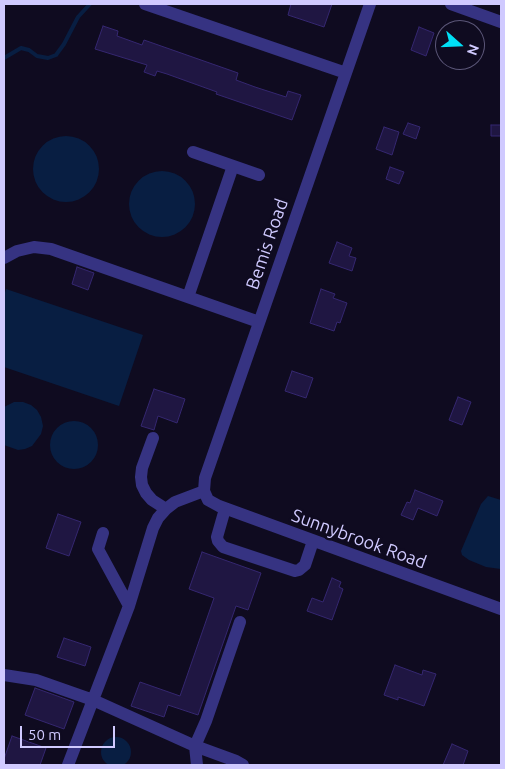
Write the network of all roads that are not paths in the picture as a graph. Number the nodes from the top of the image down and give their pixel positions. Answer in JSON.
{"nodes":[{"id":1,"x":144,"y":4,"type":"edge"},
{"id":2,"x":370,"y":4,"type":"edge"},
{"id":3,"x":451,"y":4,"type":"edge"},
{"id":4,"x":501,"y":22,"type":"edge"},
{"id":5,"x":346,"y":73,"type":"junction"},
{"id":6,"x":193,"y":152,"type":"dead end"},
{"id":7,"x":233,"y":166,"type":"junction"},
{"id":8,"x":259,"y":175,"type":"dead end"},
{"id":9,"x":4,"y":258,"type":"edge"},
{"id":10,"x":188,"y":297,"type":"junction"},
{"id":11,"x":259,"y":322,"type":"junction"},
{"id":12,"x":153,"y":438,"type":"dead end"},
{"id":13,"x":205,"y":494,"type":"junction"},
{"id":14,"x":166,"y":509,"type":"junction"},
{"id":15,"x":226,"y":509,"type":"junction"},
{"id":16,"x":103,"y":533,"type":"dead end"},
{"id":17,"x":313,"y":541,"type":"junction"},
{"id":18,"x":128,"y":606,"type":"junction"},
{"id":19,"x":501,"y":609,"type":"edge"},
{"id":20,"x":240,"y":622,"type":"dead end"},
{"id":21,"x":4,"y":675,"type":"edge"},
{"id":22,"x":93,"y":700,"type":"junction"},
{"id":23,"x":195,"y":746,"type":"junction"},
{"id":24,"x":68,"y":765,"type":"edge"},
{"id":25,"x":197,"y":765,"type":"edge"},
{"id":26,"x":243,"y":765,"type":"edge"}],
"edges":[{"from":1,"to":5,"type":"street"},
{"from":2,"to":5,"type":"street","name":"Bemis Road"},
{"from":3,"to":4,"type":"street"},
{"from":5,"to":11,"type":"street","name":"Bemis Road"},
{"from":6,"to":7,"type":"street"},
{"from":7,"to":8,"type":"street"},
{"from":7,"to":10,"type":"street"},
{"from":9,"to":10,"type":"street"},
{"from":10,"to":11,"type":"street"},
{"from":11,"to":13,"type":"street","name":"Bemis Road"},
{"from":12,"to":14,"type":"street"},
{"from":13,"to":14,"type":"street"},
{"from":13,"to":15,"type":"street","name":"Sunnybrook Road"},
{"from":14,"to":18,"type":"street"},
{"from":15,"to":17,"type":"street","name":"Sunnybrook Road"},
{"from":15,"to":17,"type":"street"},
{"from":16,"to":18,"type":"street"},
{"from":17,"to":19,"type":"street","name":"Sunnybrook Road"},
{"from":18,"to":22,"type":"street"},
{"from":20,"to":23,"type":"street"},
{"from":21,"to":22,"type":"street"},
{"from":22,"to":23,"type":"street"},
{"from":22,"to":24,"type":"street"},
{"from":23,"to":25,"type":"street"},
{"from":23,"to":26,"type":"street"}]}
